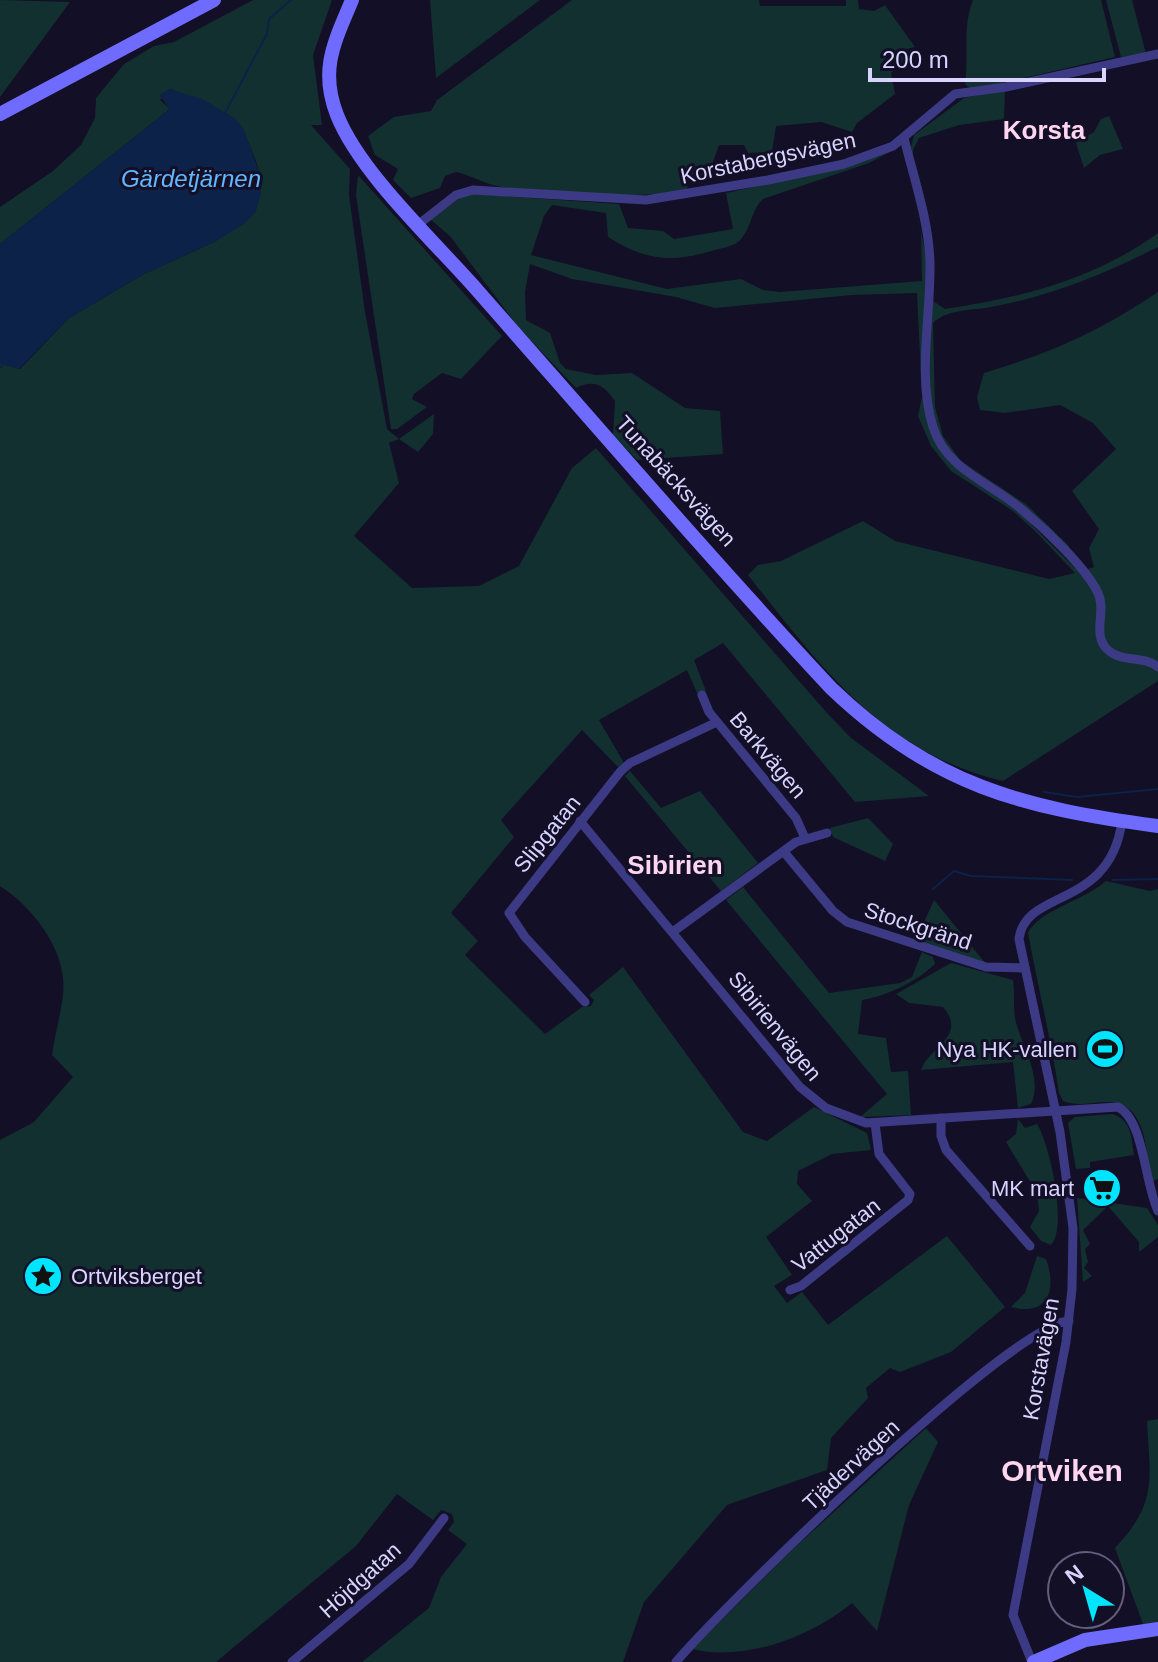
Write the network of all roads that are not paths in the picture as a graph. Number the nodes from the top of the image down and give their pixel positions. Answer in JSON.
{"nodes":[{"id":1,"x":214,"y":0,"type":"edge"},
{"id":2,"x":352,"y":0,"type":"edge"},
{"id":3,"x":1158,"y":54,"type":"edge"},
{"id":4,"x":0,"y":114,"type":"edge"},
{"id":5,"x":904,"y":138,"type":"junction"},
{"id":6,"x":419,"y":224,"type":"junction"},
{"id":7,"x":1158,"y":667,"type":"edge"},
{"id":8,"x":702,"y":695,"type":"dead end"},
{"id":9,"x":717,"y":722,"type":"junction"},
{"id":10,"x":580,"y":821,"type":"junction"},
{"id":11,"x":1122,"y":821,"type":"junction"},
{"id":12,"x":1158,"y":826,"type":"edge"},
{"id":13,"x":827,"y":833,"type":"dead end"},
{"id":14,"x":805,"y":838,"type":"junction"},
{"id":15,"x":784,"y":852,"type":"junction"},
{"id":16,"x":674,"y":931,"type":"junction"},
{"id":17,"x":1025,"y":968,"type":"junction"},
{"id":18,"x":585,"y":1002,"type":"dead end"},
{"id":19,"x":1055,"y":1108,"type":"junction"},
{"id":20,"x":941,"y":1118,"type":"junction"},
{"id":21,"x":875,"y":1123,"type":"junction"},
{"id":22,"x":1158,"y":1211,"type":"edge"},
{"id":23,"x":1030,"y":1246,"type":"dead end"},
{"id":24,"x":790,"y":1290,"type":"dead end"},
{"id":25,"x":1069,"y":1321,"type":"junction"},
{"id":26,"x":444,"y":1518,"type":"dead end"},
{"id":27,"x":1158,"y":1629,"type":"edge"},
{"id":28,"x":292,"y":1662,"type":"edge"},
{"id":29,"x":676,"y":1662,"type":"edge"},
{"id":30,"x":1033,"y":1662,"type":"edge"}],
"edges":[{"from":1,"to":4,"type":"street"},
{"from":2,"to":6,"type":"street","name":"Tunabäcksvägen"},
{"from":3,"to":5,"type":"street","name":"Korstabergsvägen"},
{"from":5,"to":6,"type":"street","name":"Korstabergsvägen"},
{"from":5,"to":7,"type":"street"},
{"from":6,"to":11,"type":"street","name":"Tunabäcksvägen"},
{"from":8,"to":9,"type":"street","name":"Barkvägen"},
{"from":9,"to":10,"type":"street","name":"Slipgatan"},
{"from":9,"to":14,"type":"street","name":"Barkvägen"},
{"from":10,"to":16,"type":"street","name":"Sibirienvägen"},
{"from":10,"to":18,"type":"street","name":"Slipgatan"},
{"from":11,"to":12,"type":"street","name":"Tunabäcksvägen"},
{"from":11,"to":17,"type":"street","name":"Korstavägen"},
{"from":13,"to":14,"type":"street"},
{"from":14,"to":15,"type":"street"},
{"from":15,"to":16,"type":"street"},
{"from":15,"to":17,"type":"street","name":"Stockgränd"},
{"from":16,"to":21,"type":"street","name":"Sibirienvägen"},
{"from":17,"to":19,"type":"street","name":"Korstavägen"},
{"from":19,"to":20,"type":"street","name":"Sibirienvägen"},
{"from":19,"to":22,"type":"street","name":"Sibirienvägen"},
{"from":19,"to":25,"type":"street","name":"Korstavägen"},
{"from":20,"to":21,"type":"street","name":"Sibirienvägen"},
{"from":20,"to":23,"type":"street"},
{"from":21,"to":24,"type":"street","name":"Vattugatan"},
{"from":25,"to":29,"type":"street","name":"Tjädervägen"},
{"from":25,"to":30,"type":"street","name":"Korstavägen"},
{"from":26,"to":28,"type":"street","name":"Höjdgatan"},
{"from":27,"to":30,"type":"street"}]}
